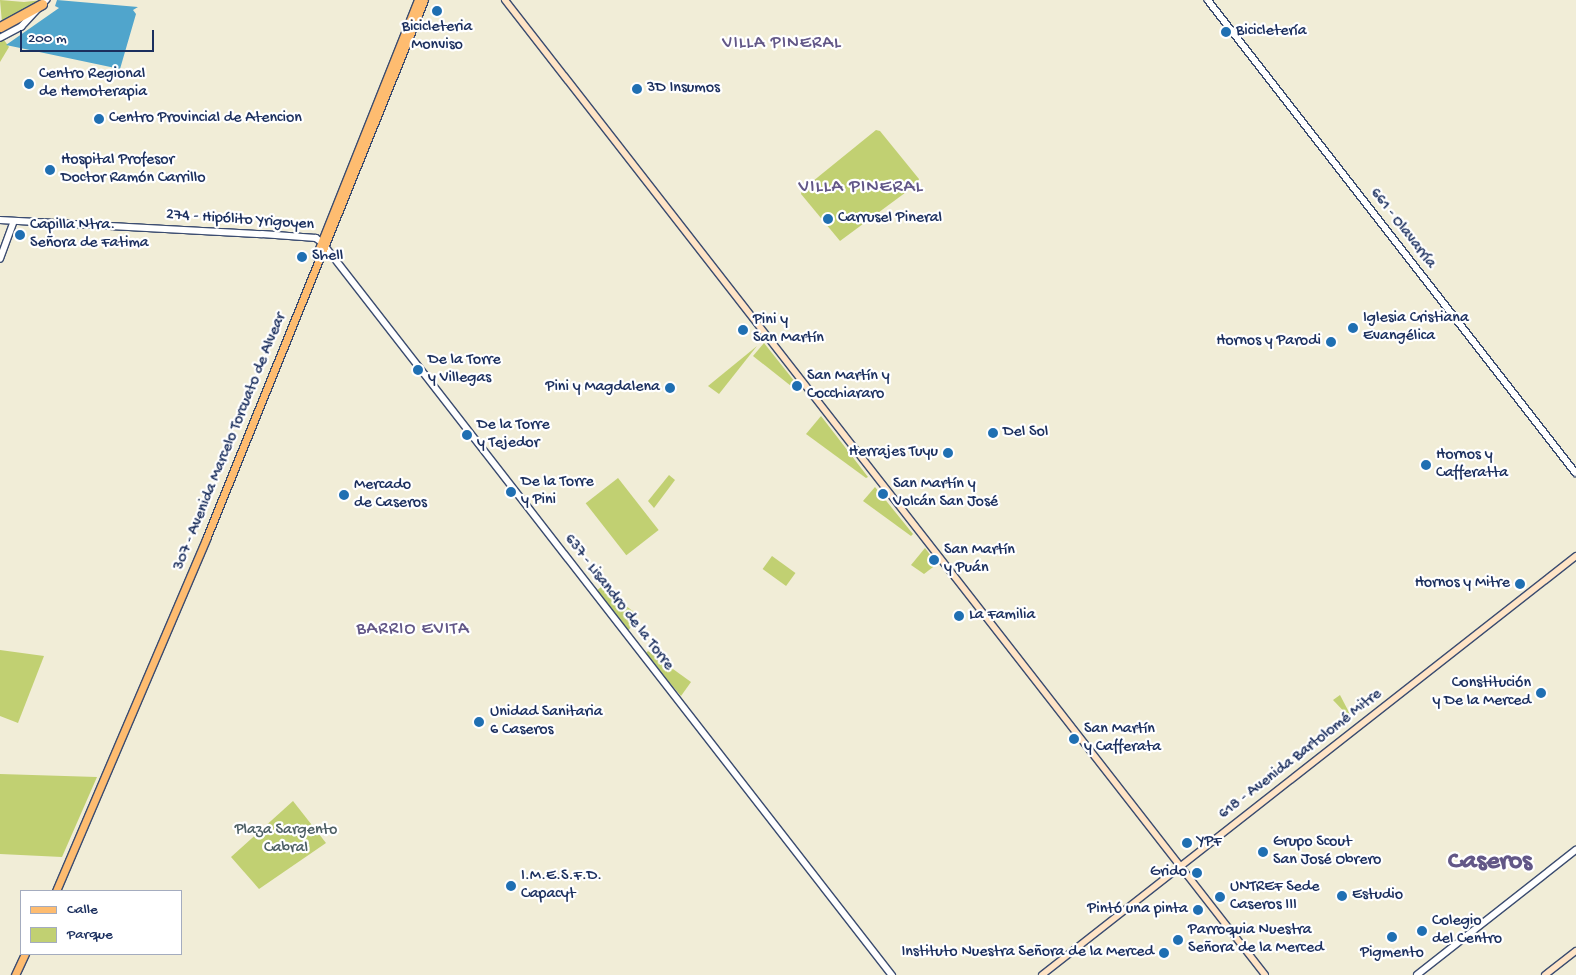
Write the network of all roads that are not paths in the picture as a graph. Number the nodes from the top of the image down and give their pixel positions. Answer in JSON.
{"nodes":[{"id":1,"x":418,"y":0,"type":"edge"},
{"id":2,"x":424,"y":0,"type":"edge"},
{"id":3,"x":505,"y":0,"type":"edge"},
{"id":4,"x":1208,"y":0,"type":"edge"},
{"id":5,"x":44,"y":2,"type":"edge"},
{"id":6,"x":0,"y":26,"type":"edge"},
{"id":7,"x":0,"y":38,"type":"edge"},
{"id":8,"x":0,"y":220,"type":"edge"},
{"id":9,"x":14,"y":221,"type":"junction"},
{"id":10,"x":324,"y":244,"type":"junction"},
{"id":11,"x":0,"y":259,"type":"edge"},
{"id":12,"x":1576,"y":474,"type":"edge"},
{"id":13,"x":1576,"y":556,"type":"edge"},
{"id":14,"x":1576,"y":850,"type":"edge"},
{"id":15,"x":1180,"y":867,"type":"junction"},
{"id":16,"x":54,"y":890,"type":"edge"},
{"id":17,"x":1576,"y":951,"type":"edge"},
{"id":18,"x":26,"y":955,"type":"edge"},
{"id":19,"x":17,"y":975,"type":"edge"},
{"id":20,"x":892,"y":975,"type":"edge"},
{"id":21,"x":1042,"y":975,"type":"edge"},
{"id":22,"x":1265,"y":975,"type":"edge"},
{"id":23,"x":1417,"y":975,"type":"edge"},
{"id":24,"x":1545,"y":975,"type":"edge"}],
"edges":[{"from":1,"to":10,"type":"main road","name":"307 - Avenida Marcelo Torcuato de Alvear"},
{"from":2,"to":10,"type":"main road","name":"307 - Avenida Marcelo Torcuato de Alvear"},
{"from":3,"to":15,"type":"main road"},
{"from":4,"to":12,"type":"street","name":"661 - Olavarría"},
{"from":5,"to":6,"type":"highway"},
{"from":5,"to":7,"type":"street"},
{"from":8,"to":9,"type":"street","name":"274 - Hipólito Yrigoyen"},
{"from":9,"to":10,"type":"street","name":"274 - Hipólito Yrigoyen"},
{"from":9,"to":11,"type":"street"},
{"from":10,"to":16,"type":"main road","name":"307 - Avenida Marcelo Torcuato de Alvear"},
{"from":10,"to":20,"type":"street","name":"637 - Lisandro de la Torre"},
{"from":13,"to":15,"type":"main road","name":"618 - Avenida Bartolomé Mitre"},
{"from":14,"to":23,"type":"street"},
{"from":15,"to":21,"type":"main road","name":"618 - Avenida Bartolomé Mitre"},
{"from":15,"to":22,"type":"main road"},
{"from":17,"to":24,"type":"main road"},
{"from":18,"to":19,"type":"main road"}]}
